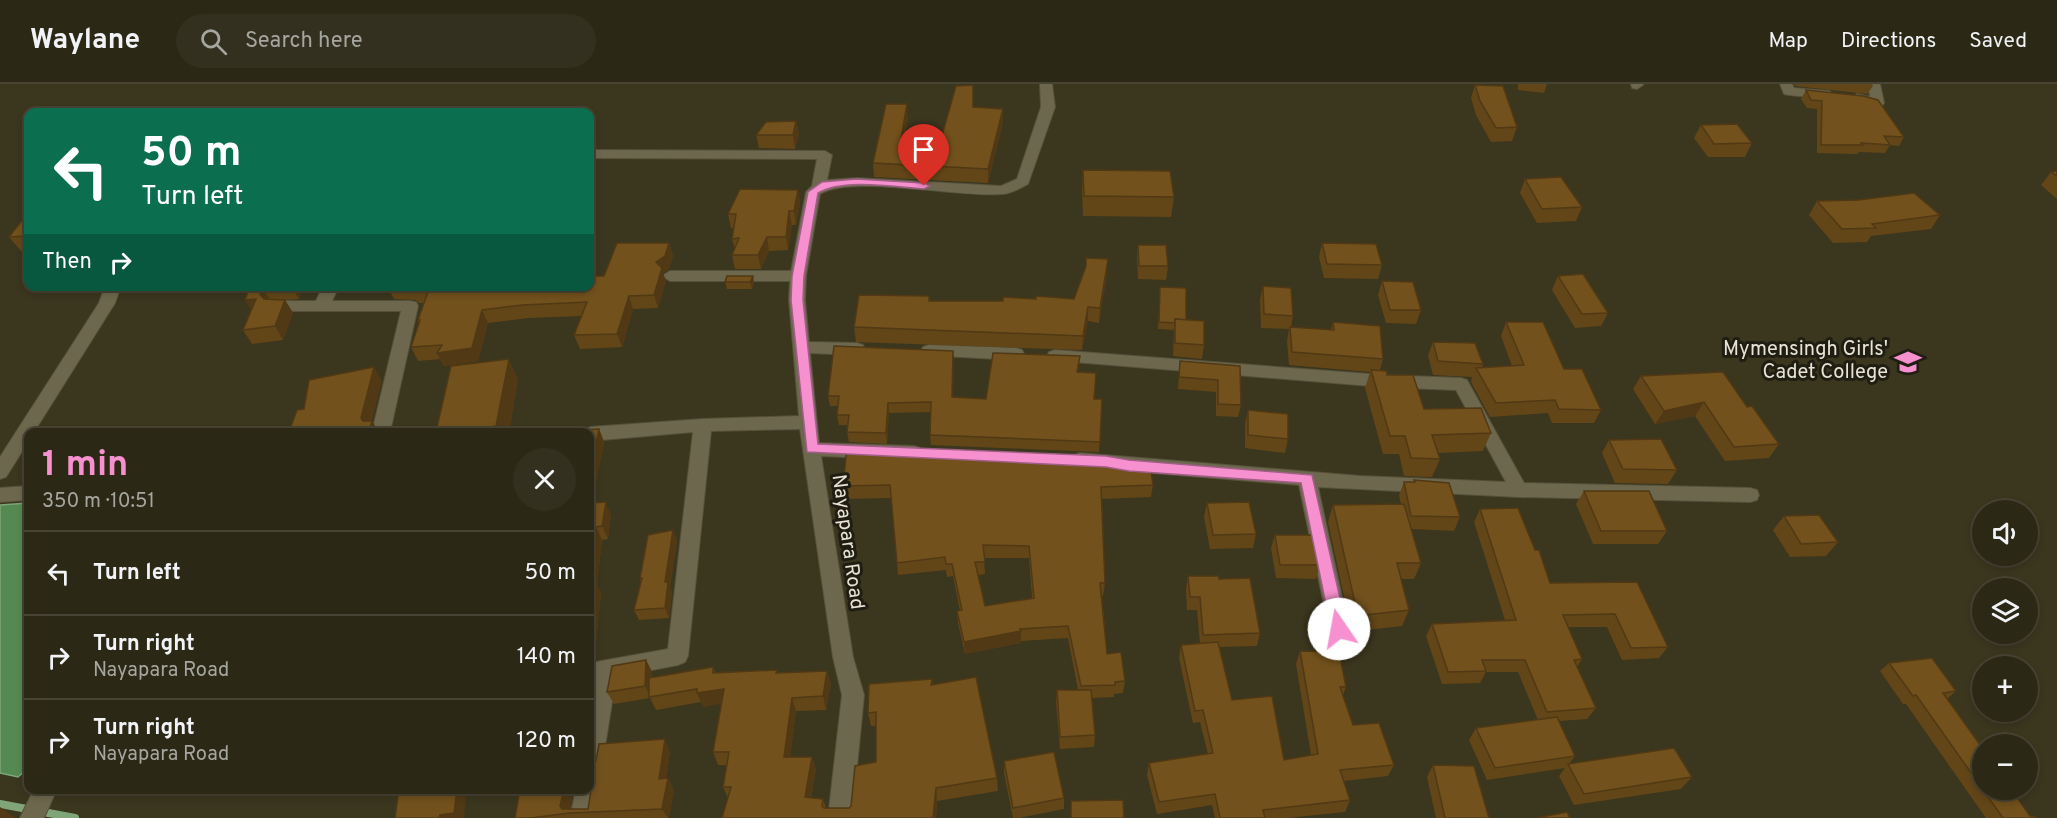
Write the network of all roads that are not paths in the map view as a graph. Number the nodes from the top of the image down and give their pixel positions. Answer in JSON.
{"nodes":[{"id":1,"x":1046,"y":84,"type":"edge"},
{"id":2,"x":1786,"y":84,"type":"edge"},
{"id":3,"x":1874,"y":84,"type":"edge"},
{"id":4,"x":594,"y":154,"type":"edge"},
{"id":5,"x":819,"y":187,"type":"junction"},
{"id":6,"x":670,"y":276,"type":"dead end"},
{"id":7,"x":798,"y":276,"type":"junction"},
{"id":8,"x":111,"y":291,"type":"edge"},
{"id":9,"x":329,"y":291,"type":"edge"},
{"id":10,"x":279,"y":306,"type":"edge"},
{"id":11,"x":322,"y":306,"type":"junction"},
{"id":12,"x":801,"y":347,"type":"junction"},
{"id":13,"x":873,"y":349,"type":"edge"},
{"id":14,"x":909,"y":350,"type":"edge"},
{"id":15,"x":808,"y":422,"type":"junction"},
{"id":16,"x":703,"y":424,"type":"junction"},
{"id":17,"x":28,"y":428,"type":"edge"},
{"id":18,"x":382,"y":428,"type":"edge"},
{"id":19,"x":24,"y":434,"type":"edge"},
{"id":20,"x":594,"y":434,"type":"edge"},
{"id":21,"x":811,"y":449,"type":"junction"},
{"id":22,"x":929,"y":454,"type":"edge"},
{"id":23,"x":1059,"y":459,"type":"edge"},
{"id":24,"x":0,"y":472,"type":"edge"},
{"id":25,"x":1307,"y":478,"type":"junction"},
{"id":26,"x":1519,"y":490,"type":"junction"},
{"id":27,"x":24,"y":493,"type":"edge"},
{"id":28,"x":0,"y":495,"type":"edge"},
{"id":29,"x":1750,"y":495,"type":"dead end"},
{"id":30,"x":1339,"y":629,"type":"dead end"},
{"id":31,"x":598,"y":671,"type":"edge"},
{"id":32,"x":594,"y":722,"type":"edge"},
{"id":33,"x":44,"y":794,"type":"edge"},
{"id":34,"x":586,"y":794,"type":"edge"},
{"id":35,"x":32,"y":818,"type":"edge"},
{"id":36,"x":582,"y":818,"type":"edge"},
{"id":37,"x":840,"y":818,"type":"edge"}],
"edges":[{"from":1,"to":5,"type":"street"},
{"from":2,"to":3,"type":"street"},
{"from":4,"to":5,"type":"street","name":"Nayapara Road"},
{"from":5,"to":7,"type":"street","name":"Nayapara Road"},
{"from":6,"to":7,"type":"street"},
{"from":7,"to":12,"type":"street","name":"Nayapara Road"},
{"from":8,"to":17,"type":"street"},
{"from":9,"to":11,"type":"street"},
{"from":10,"to":11,"type":"street"},
{"from":11,"to":18,"type":"street"},
{"from":12,"to":13,"type":"street"},
{"from":12,"to":15,"type":"street","name":"Nayapara Road"},
{"from":14,"to":26,"type":"street"},
{"from":15,"to":16,"type":"street"},
{"from":15,"to":21,"type":"street","name":"Nayapara Road"},
{"from":16,"to":20,"type":"street"},
{"from":16,"to":31,"type":"street"},
{"from":19,"to":24,"type":"street"},
{"from":21,"to":22,"type":"street"},
{"from":21,"to":37,"type":"street","name":"Nayapara Road"},
{"from":23,"to":25,"type":"street"},
{"from":25,"to":26,"type":"street"},
{"from":25,"to":30,"type":"street"},
{"from":26,"to":29,"type":"street"},
{"from":27,"to":28,"type":"street"},
{"from":31,"to":32,"type":"street"},
{"from":33,"to":35,"type":"street"},
{"from":34,"to":36,"type":"street"}]}
